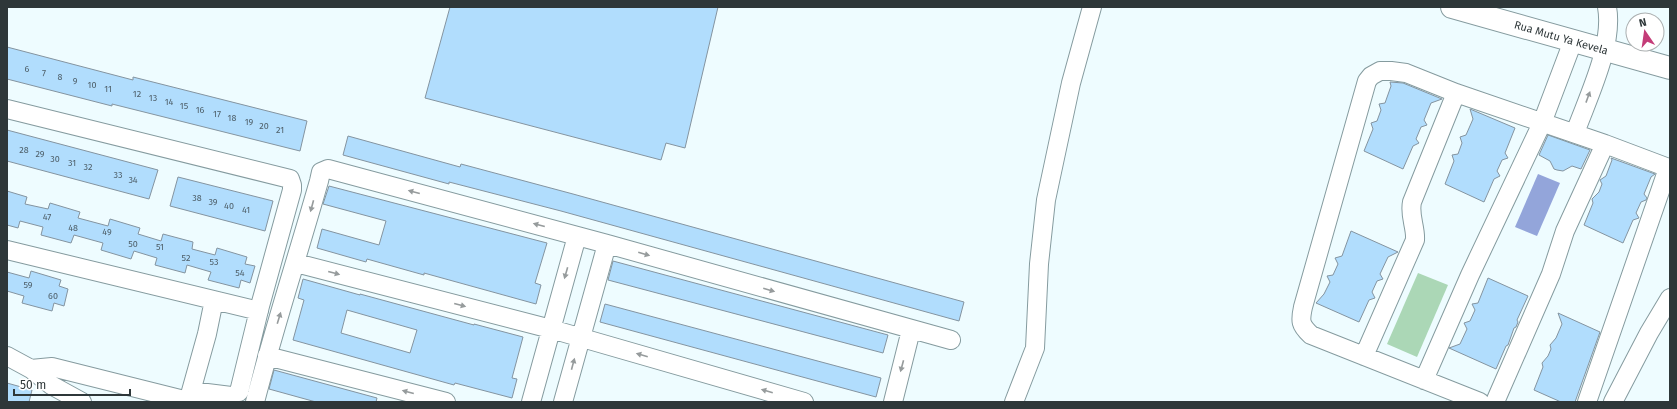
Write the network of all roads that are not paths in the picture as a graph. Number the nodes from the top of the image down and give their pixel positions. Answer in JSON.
{"nodes":[{"id":1,"x":1092,"y":7,"type":"edge"},
{"id":2,"x":1452,"y":7,"type":"edge"},
{"id":3,"x":1607,"y":7,"type":"edge"},
{"id":4,"x":1573,"y":41,"type":"junction"},
{"id":5,"x":1605,"y":50,"type":"junction"},
{"id":6,"x":1670,"y":68,"type":"edge"},
{"id":7,"x":1456,"y":93,"type":"junction"},
{"id":8,"x":7,"y":109,"type":"edge"},
{"id":9,"x":1542,"y":123,"type":"junction"},
{"id":10,"x":1575,"y":133,"type":"junction"},
{"id":11,"x":1605,"y":144,"type":"junction"},
{"id":12,"x":577,"y":236,"type":"junction"},
{"id":13,"x":607,"y":244,"type":"junction"},
{"id":14,"x":7,"y":250,"type":"edge"},
{"id":15,"x":296,"y":263,"type":"junction"},
{"id":16,"x":1670,"y":298,"type":"edge"},
{"id":17,"x":214,"y":300,"type":"junction"},
{"id":18,"x":259,"y":312,"type":"junction"},
{"id":19,"x":551,"y":329,"type":"junction"},
{"id":20,"x":911,"y":330,"type":"junction"},
{"id":21,"x":580,"y":338,"type":"junction"},
{"id":22,"x":951,"y":340,"type":"dead end"},
{"id":23,"x":7,"y":356,"type":"edge"},
{"id":24,"x":267,"y":356,"type":"junction"},
{"id":25,"x":1364,"y":356,"type":"junction"},
{"id":26,"x":31,"y":368,"type":"junction"},
{"id":27,"x":1424,"y":380,"type":"junction"},
{"id":28,"x":189,"y":398,"type":"edge"},
{"id":29,"x":241,"y":399,"type":"edge"},
{"id":30,"x":82,"y":402,"type":"edge"},
{"id":31,"x":446,"y":402,"type":"edge"},
{"id":32,"x":531,"y":402,"type":"edge"},
{"id":33,"x":563,"y":402,"type":"edge"},
{"id":34,"x":804,"y":402,"type":"edge"},
{"id":35,"x":893,"y":402,"type":"edge"},
{"id":36,"x":1014,"y":402,"type":"edge"},
{"id":37,"x":1480,"y":402,"type":"edge"},
{"id":38,"x":1495,"y":402,"type":"edge"},
{"id":39,"x":1587,"y":402,"type":"edge"},
{"id":40,"x":1614,"y":402,"type":"edge"}],
"edges":[{"from":1,"to":36,"type":"street"},
{"from":2,"to":4,"type":"main road","name":"Rua Mutu Ya Kevela"},
{"from":3,"to":5,"type":"street"},
{"from":4,"to":5,"type":"main road","name":"Rua Mutu Ya Kevela"},
{"from":4,"to":9,"type":"street"},
{"from":5,"to":6,"type":"main road","name":"Rua Mutu Ya Kevela"},
{"from":10,"to":5,"type":"street","one_way":true},
{"from":7,"to":9,"type":"street"},
{"from":7,"to":25,"type":"street"},
{"from":7,"to":25,"type":"street"},
{"from":8,"to":18,"type":"street"},
{"from":9,"to":10,"type":"street"},
{"from":9,"to":27,"type":"street"},
{"from":10,"to":11,"type":"street"},
{"from":11,"to":38,"type":"street"},
{"from":11,"to":39,"type":"street"},
{"from":12,"to":13,"type":"street"},
{"from":12,"to":15,"type":"street","one_way":true},
{"from":12,"to":19,"type":"street","one_way":true},
{"from":13,"to":20,"type":"street","one_way":true},
{"from":13,"to":21,"type":"street"},
{"from":14,"to":17,"type":"street"},
{"from":15,"to":19,"type":"street","one_way":true},
{"from":24,"to":15,"type":"street","one_way":true},
{"from":16,"to":40,"type":"street"},
{"from":17,"to":18,"type":"street"},
{"from":17,"to":28,"type":"street"},
{"from":18,"to":29,"type":"street"},
{"from":19,"to":21,"type":"street"},
{"from":19,"to":32,"type":"street"},
{"from":20,"to":22,"type":"street"},
{"from":20,"to":35,"type":"street","one_way":true},
{"from":33,"to":21,"type":"street","one_way":true},
{"from":34,"to":21,"type":"street","one_way":true},
{"from":23,"to":26,"type":"street"},
{"from":24,"to":29,"type":"street"},
{"from":31,"to":24,"type":"street","one_way":true},
{"from":25,"to":27,"type":"street"},
{"from":26,"to":28,"type":"street"},
{"from":26,"to":30,"type":"street"},
{"from":27,"to":37,"type":"street"},
{"from":28,"to":29,"type":"street"}]}
